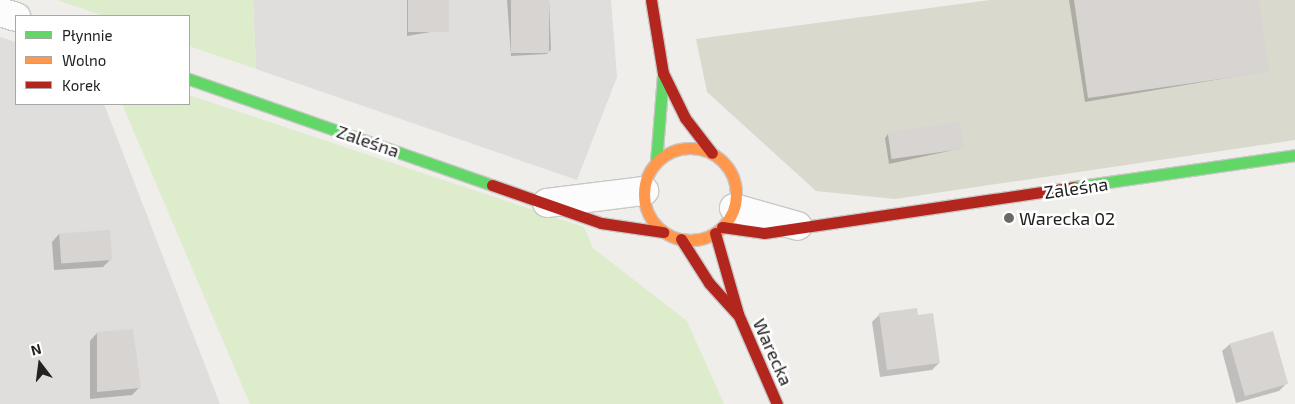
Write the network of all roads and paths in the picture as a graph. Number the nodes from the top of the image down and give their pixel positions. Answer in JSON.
{"nodes":[{"id":1,"x":651,"y":0,"type":"edge"},
{"id":2,"x":0,"y":12,"type":"edge"},
{"id":3,"x":15,"y":17,"type":"edge"},
{"id":4,"x":663,"y":73,"type":"junction"},
{"id":5,"x":190,"y":79,"type":"edge"},
{"id":6,"x":712,"y":153,"type":"junction"},
{"id":7,"x":1295,"y":156,"type":"edge"},
{"id":8,"x":656,"y":162,"type":"junction"},
{"id":9,"x":644,"y":191,"type":"junction"},
{"id":10,"x":547,"y":203,"type":"junction"},
{"id":11,"x":724,"y":223,"type":"junction"},
{"id":12,"x":798,"y":226,"type":"joint"},
{"id":13,"x":663,"y":232,"type":"junction"},
{"id":14,"x":681,"y":239,"type":"junction"},
{"id":15,"x":738,"y":314,"type":"junction"},
{"id":16,"x":777,"y":404,"type":"edge"}],
"edges":[{"from":1,"to":4,"type":"street"},
{"from":2,"to":3,"type":"street"},
{"from":4,"to":6,"type":"street"},
{"from":4,"to":8,"type":"street"},
{"from":5,"to":10,"type":"street","name":"Zaleśna"},
{"from":6,"to":8,"type":"street"},
{"from":6,"to":11,"type":"street"},
{"from":7,"to":12,"type":"street","name":"Zaleśna"},
{"from":8,"to":9,"type":"street"},
{"from":9,"to":10,"type":"street","name":"Zaleśna"},
{"from":9,"to":13,"type":"street"},
{"from":10,"to":13,"type":"street","name":"Zaleśna"},
{"from":11,"to":12,"type":"street","name":"Zaleśna"},
{"from":11,"to":14,"type":"street"},
{"from":11,"to":15,"type":"street","name":"Warecka"},
{"from":13,"to":14,"type":"street"},
{"from":14,"to":15,"type":"street","name":"Warecka"},
{"from":15,"to":16,"type":"street","name":"Warecka"}]}
